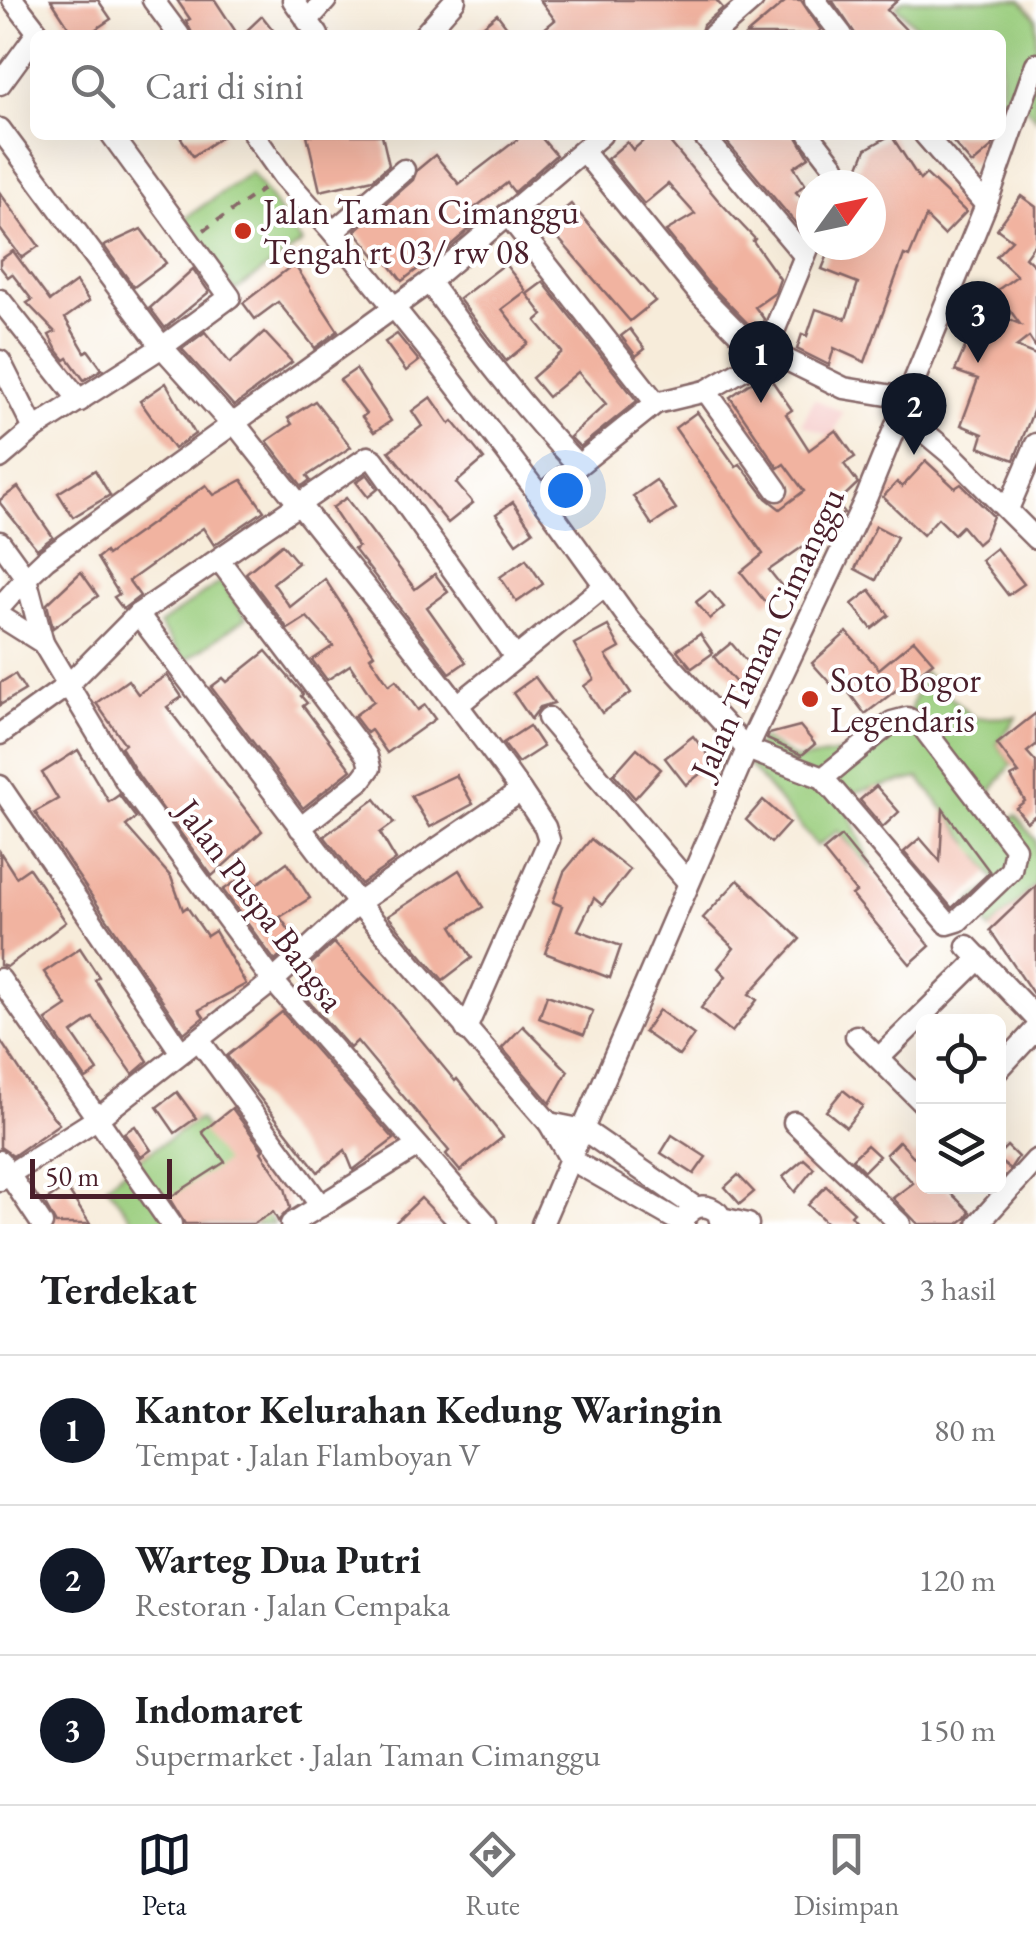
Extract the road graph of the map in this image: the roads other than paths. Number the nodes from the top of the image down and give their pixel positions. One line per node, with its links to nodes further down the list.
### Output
1 (14, 0): 9 (street)
2 (153, 0): 10 (street)
3 (293, 0): 8 (street)
4 (326, 0): 8 (street)
5 (455, 0): 11 (street)
6 (753, 0): 12 (street)
7 (814, 0): 13 (street)
8 (313, 28)
9 (34, 30)
10 (175, 30)
11 (428, 30)
12 (723, 30)
13 (838, 30)
14 (30, 43): 16 (street)
15 (1036, 64): 27 (street, Jalan Taman Cimanggu)
16 (0, 84)
17 (0, 129): 35 (street)
18 (116, 140): 35 (street)
19 (258, 140): 29 (street)
20 (595, 140): 24 (street)
21 (708, 140): 30 (street)
22 (814, 140): 26 (street)
23 (929, 140): 27 (street)
24 (582, 151): 28 (street); 36 (street)
25 (404, 170): 29 (street)
26 (835, 170)
27 (986, 205): 41 (street, Jalan Taman Cimanggu)
28 (506, 214): 32 (street); 40 (street)
29 (334, 232): 34 (street)
30 (796, 235)
31 (803, 260): 36 (street)
32 (430, 282): 34 (street); 46 (street)
33 (0, 300): 39 (street)
34 (392, 307): 42 (street); 48 (street)
35 (162, 347): 39 (street); 42 (street)
36 (764, 358): 38 (street); 41 (street)
37 (0, 360): 43 (street)
38 (706, 391): 40 (street); 47 (street)
39 (80, 401): 43 (street)
40 (656, 402): 46 (street)
41 (904, 405): 50 (street); 65 (street, Jalan Taman Cimanggu)
42 (234, 422): 49 (street); 54 (street)
43 (34, 429): 45 (street)
44 (1036, 444): 50 (street)
45 (0, 458)
46 (578, 465): 48 (street)
47 (777, 490)
48 (540, 496): 55 (street)
49 (299, 506): 53 (street); 60 (street); 62 (street)
50 (1008, 510): 51 (street)
51 (1036, 539)
52 (0, 542): 54 (street)
53 (220, 560): 57 (street); 69 (street)
54 (21, 570): 56 (street); 59 (street)
55 (602, 587): 60 (street); 65 (street)
56 (0, 608)
57 (138, 614): 61 (street); 69 (street)
58 (0, 616): 59 (street, Jalan Puspa Bangsa)
59 (43, 643): 61 (street, Jalan Puspa Bangsa)
60 (515, 657): 62 (street)
61 (68, 684): 64 (street); 73 (street, Jalan Puspa Bangsa)
62 (459, 704): 68 (street)
63 (548, 718): 70 (street)
64 (0, 734)
65 (748, 749): 66 (street); 70 (street, Jalan Taman Cimanggu)
66 (824, 778): 66 (street)
67 (0, 786): 78 (street)
68 (521, 791): 71 (street); 75 (street)
69 (300, 828): 71 (street)
70 (688, 882): 85 (street, Jalan Taman Cimanggu)
71 (358, 904): 73 (street); 75 (street)
72 (0, 979): 82 (street)
73 (273, 981): 78 (street); 86 (street, Jalan Puspa Bangsa)
74 (1036, 1018): 79 (street)
75 (466, 1029): 84 (street)
76 (1036, 1029): 80 (street)
77 (856, 1036): 79 (street)
78 (190, 1046): 82 (street); 92 (street)
79 (878, 1058): 81 (street)
80 (1006, 1061)
81 (916, 1096)
82 (98, 1118): 89 (street); 97 (street)
83 (794, 1122): 102 (street)
84 (549, 1123): 85 (street); 87 (street)
85 (584, 1130): 87 (street, Jalan Taman Cimanggu); 93 (street)
86 (416, 1147): 92 (street); 99 (street, Jalan Puspa Bangsa)
87 (570, 1159): 93 (street); 100 (street, Jalan Taman Cimanggu)
88 (1036, 1160): 90 (street)
89 (3, 1171): 96 (street)
90 (1006, 1182)
91 (998, 1194): 95 (street)
92 (321, 1206): 98 (street)
93 (688, 1218): 94 (street)
94 (721, 1221): 101 (street)
95 (983, 1222)
96 (42, 1224)
97 (171, 1224)
98 (291, 1224)
99 (488, 1224)
100 (542, 1224)
101 (748, 1224)
102 (900, 1224)

